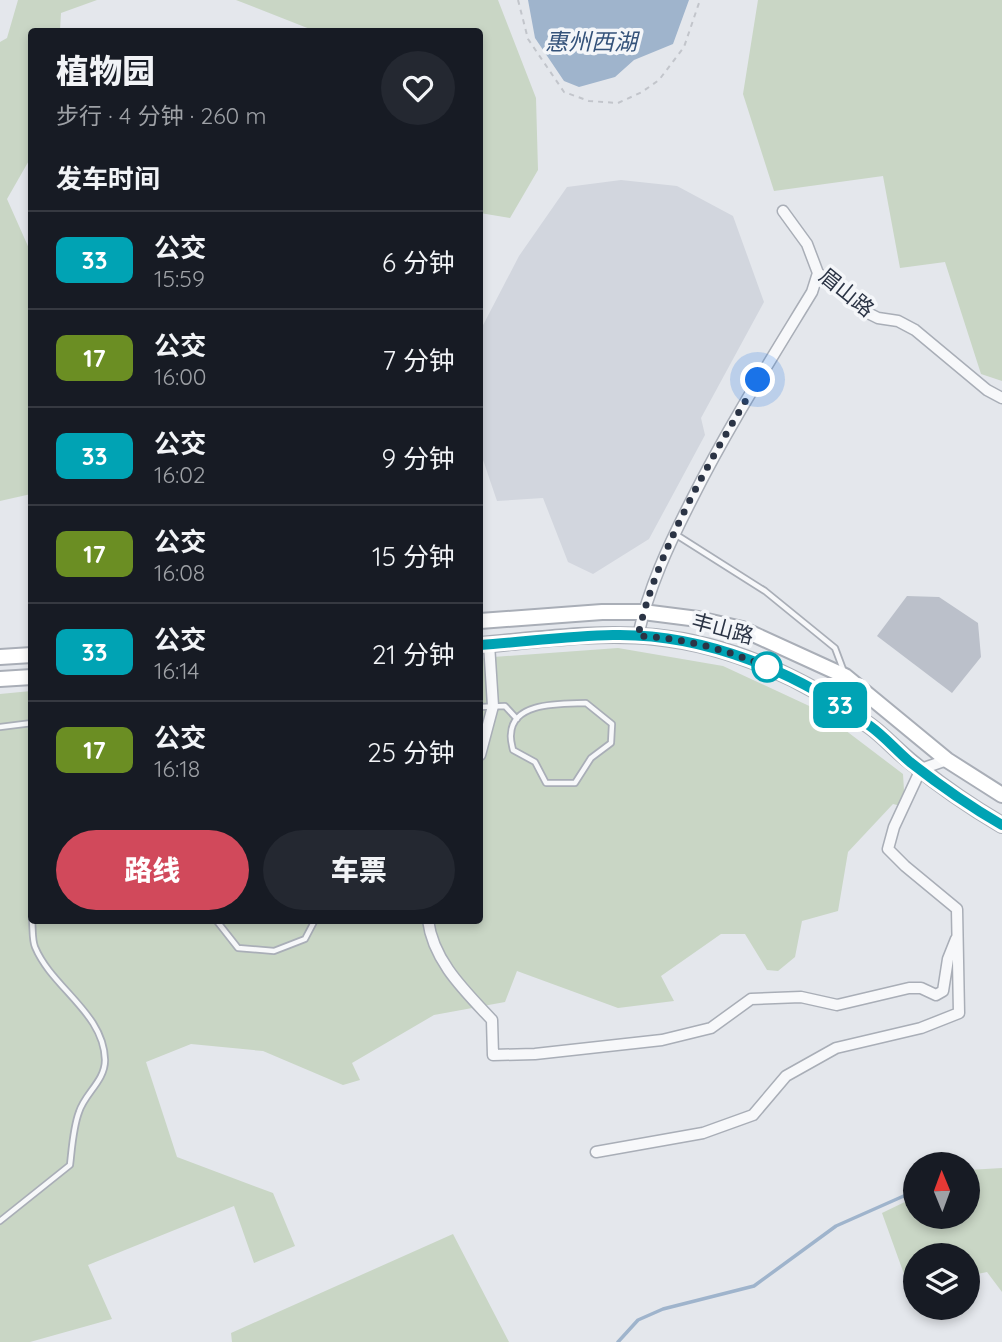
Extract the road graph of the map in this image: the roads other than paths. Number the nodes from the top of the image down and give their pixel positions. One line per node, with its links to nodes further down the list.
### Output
1 (783, 211): 2 (street, 眉山路)
2 (818, 273): 3 (street, 眉山路); 4 (street)
3 (1002, 398)
4 (674, 534): 5 (street); 11 (lane)
5 (643, 612): 6 (main road, 丰山路); 7 (street); 11 (main road, 丰山路)
6 (483, 621)
7 (638, 636): 8 (main road, 丰山路); 21 (main road, 丰山路)
8 (484, 644): 14 (street)
9 (28, 655): 10 (main road)
10 (0, 657)
11 (845, 676): 20 (main road, 丰山路)
12 (28, 677): 13 (main road)
13 (0, 679)
14 (493, 706): 15 (lane); 16 (lane); 19 (street)
15 (483, 707)
16 (517, 719): 16 (lane)
17 (28, 724): 18 (lane)
18 (0, 727)
19 (483, 744)
20 (947, 760): 21 (street); 22 (main road, 丰山路)
21 (921, 769): 23 (main road, 丰山路); 28 (street)
22 (1002, 795)
23 (1002, 825)
24 (32, 924): 30 (lane)
25 (219, 924): 26 (lane)
26 (313, 924)
27 (428, 924): 28 (street)
28 (958, 933): 29 (street)
29 (596, 1152)
30 (0, 1221)

